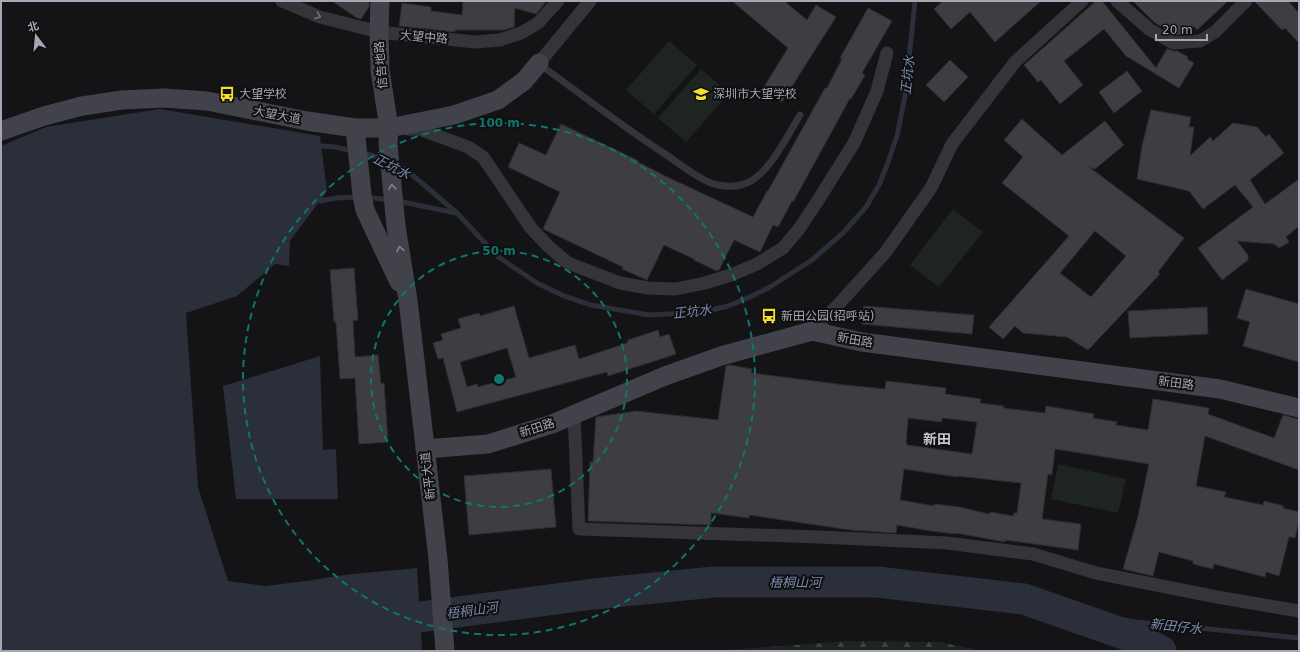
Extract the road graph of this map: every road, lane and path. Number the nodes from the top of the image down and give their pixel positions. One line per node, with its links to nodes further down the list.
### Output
1 (282, 1): 8 (street, 大望中路, one-way to 8)
2 (380, 1): 8 (street, 信告地路)
3 (558, 1): 8 (street, 大望中路)
4 (590, 1): 10 (street)
5 (1082, 1): 16 (street)
6 (1117, 1): 7 (street)
7 (1246, 1)
8 (379, 32): 14 (street, 信告地路)
9 (888, 53): 14 (street)
10 (539, 63): 11 (lane); 14 (street, 大望大道)
11 (800, 115)
12 (1, 131): 13 (street, 大望大道)
13 (356, 136): 14 (street, 大望大道); 15 (street, 新平大道)
14 (388, 136): 15 (street, 新平大道, one-way to 14)
15 (408, 300): 19 (street, 新平大道)
16 (812, 331): 17 (street, 新田路); 18 (street, 新田路)
17 (1299, 408)
18 (574, 414): 19 (street, 新田路); 20 (street)
19 (425, 449): 21 (street, 新平大道)
20 (1299, 611)
21 (445, 651)

